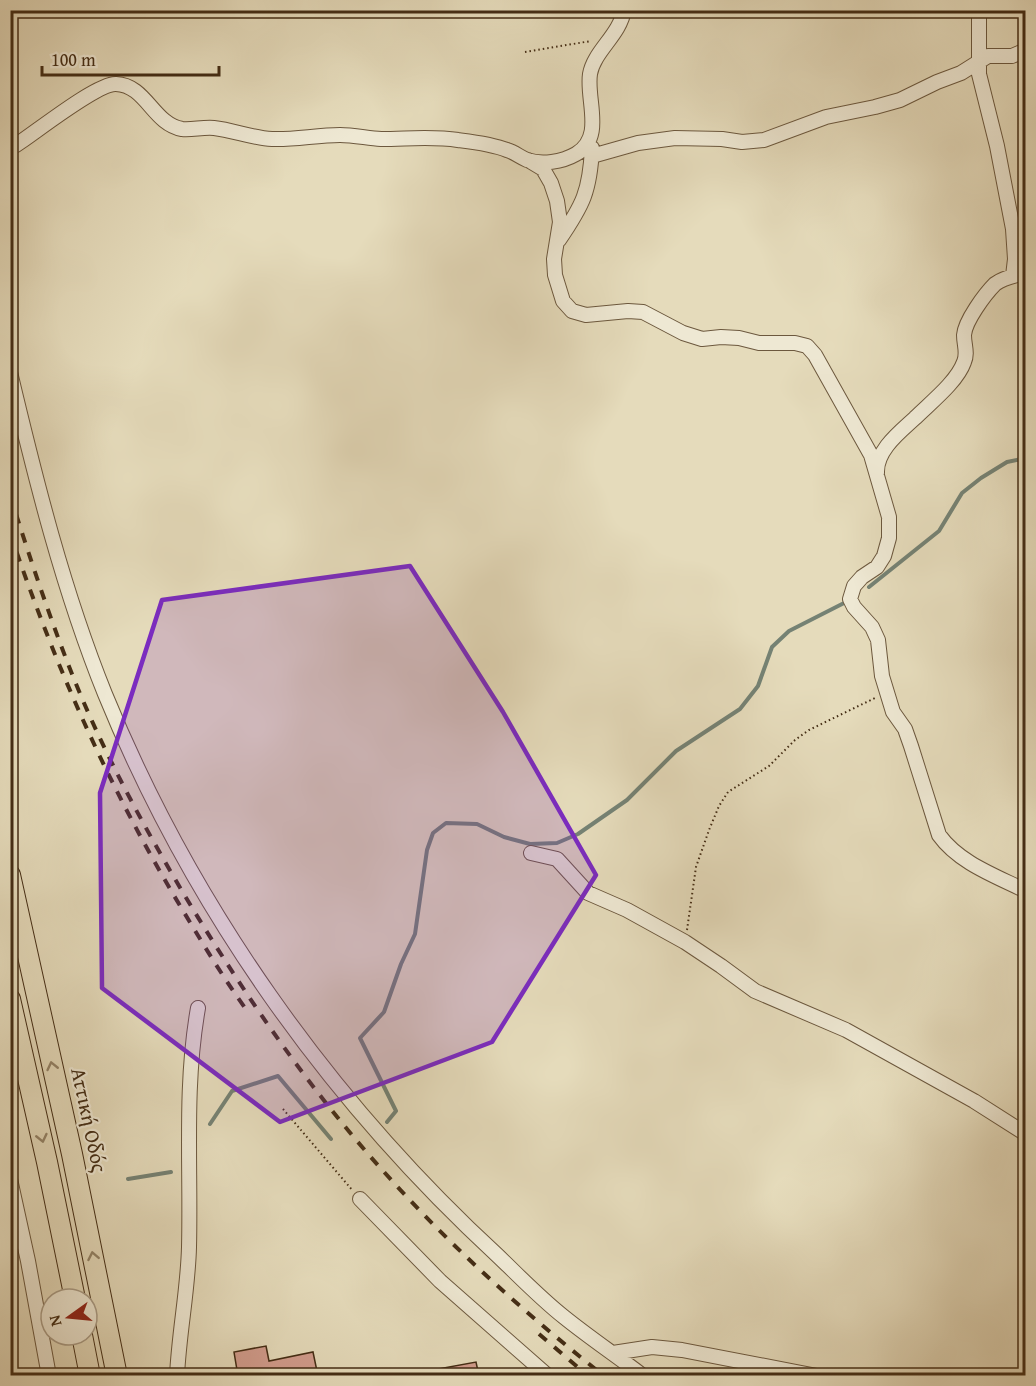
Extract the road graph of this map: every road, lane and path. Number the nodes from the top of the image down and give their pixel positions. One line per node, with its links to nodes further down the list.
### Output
1 (624, 10): 3 (street)
2 (979, 10): 6 (street)
3 (609, 42): 5 (path); 7 (street)
4 (1026, 50): 6 (street)
5 (525, 52)
6 (979, 61): 9 (street); 12 (street)
7 (593, 126): 9 (street); 10 (street)
8 (10, 147): 10 (street)
9 (592, 156): 11 (street)
10 (528, 160): 11 (street)
11 (558, 242): 14 (street)
12 (1019, 274): 15 (street)
13 (10, 372): 31 (street)
14 (859, 434): 15 (street); 16 (street)
15 (891, 442): 16 (street)
16 (878, 478): 17 (street)
17 (885, 684): 20 (street); 21 (path)
18 (531, 853): 21 (street)
19 (10, 875): 34 (highway, Αττική Οδός, one-way to 19)
20 (1026, 891)
21 (685, 942): 25 (street)
22 (10, 999): 29 (highway, one-way to 29)
23 (198, 1008): 35 (street)
24 (283, 1109): 27 (path)
25 (1026, 1134)
26 (10, 1179): 28 (street)
27 (360, 1199): 36 (street)
28 (17, 1235): 32 (street)
29 (73, 1287)
30 (84, 1347): 33 (highway)
31 (613, 1353): 37 (street); 38 (street)
32 (49, 1376)
33 (90, 1376)
34 (117, 1376)
35 (177, 1376)
36 (548, 1376)
37 (643, 1376)
38 (816, 1376)

